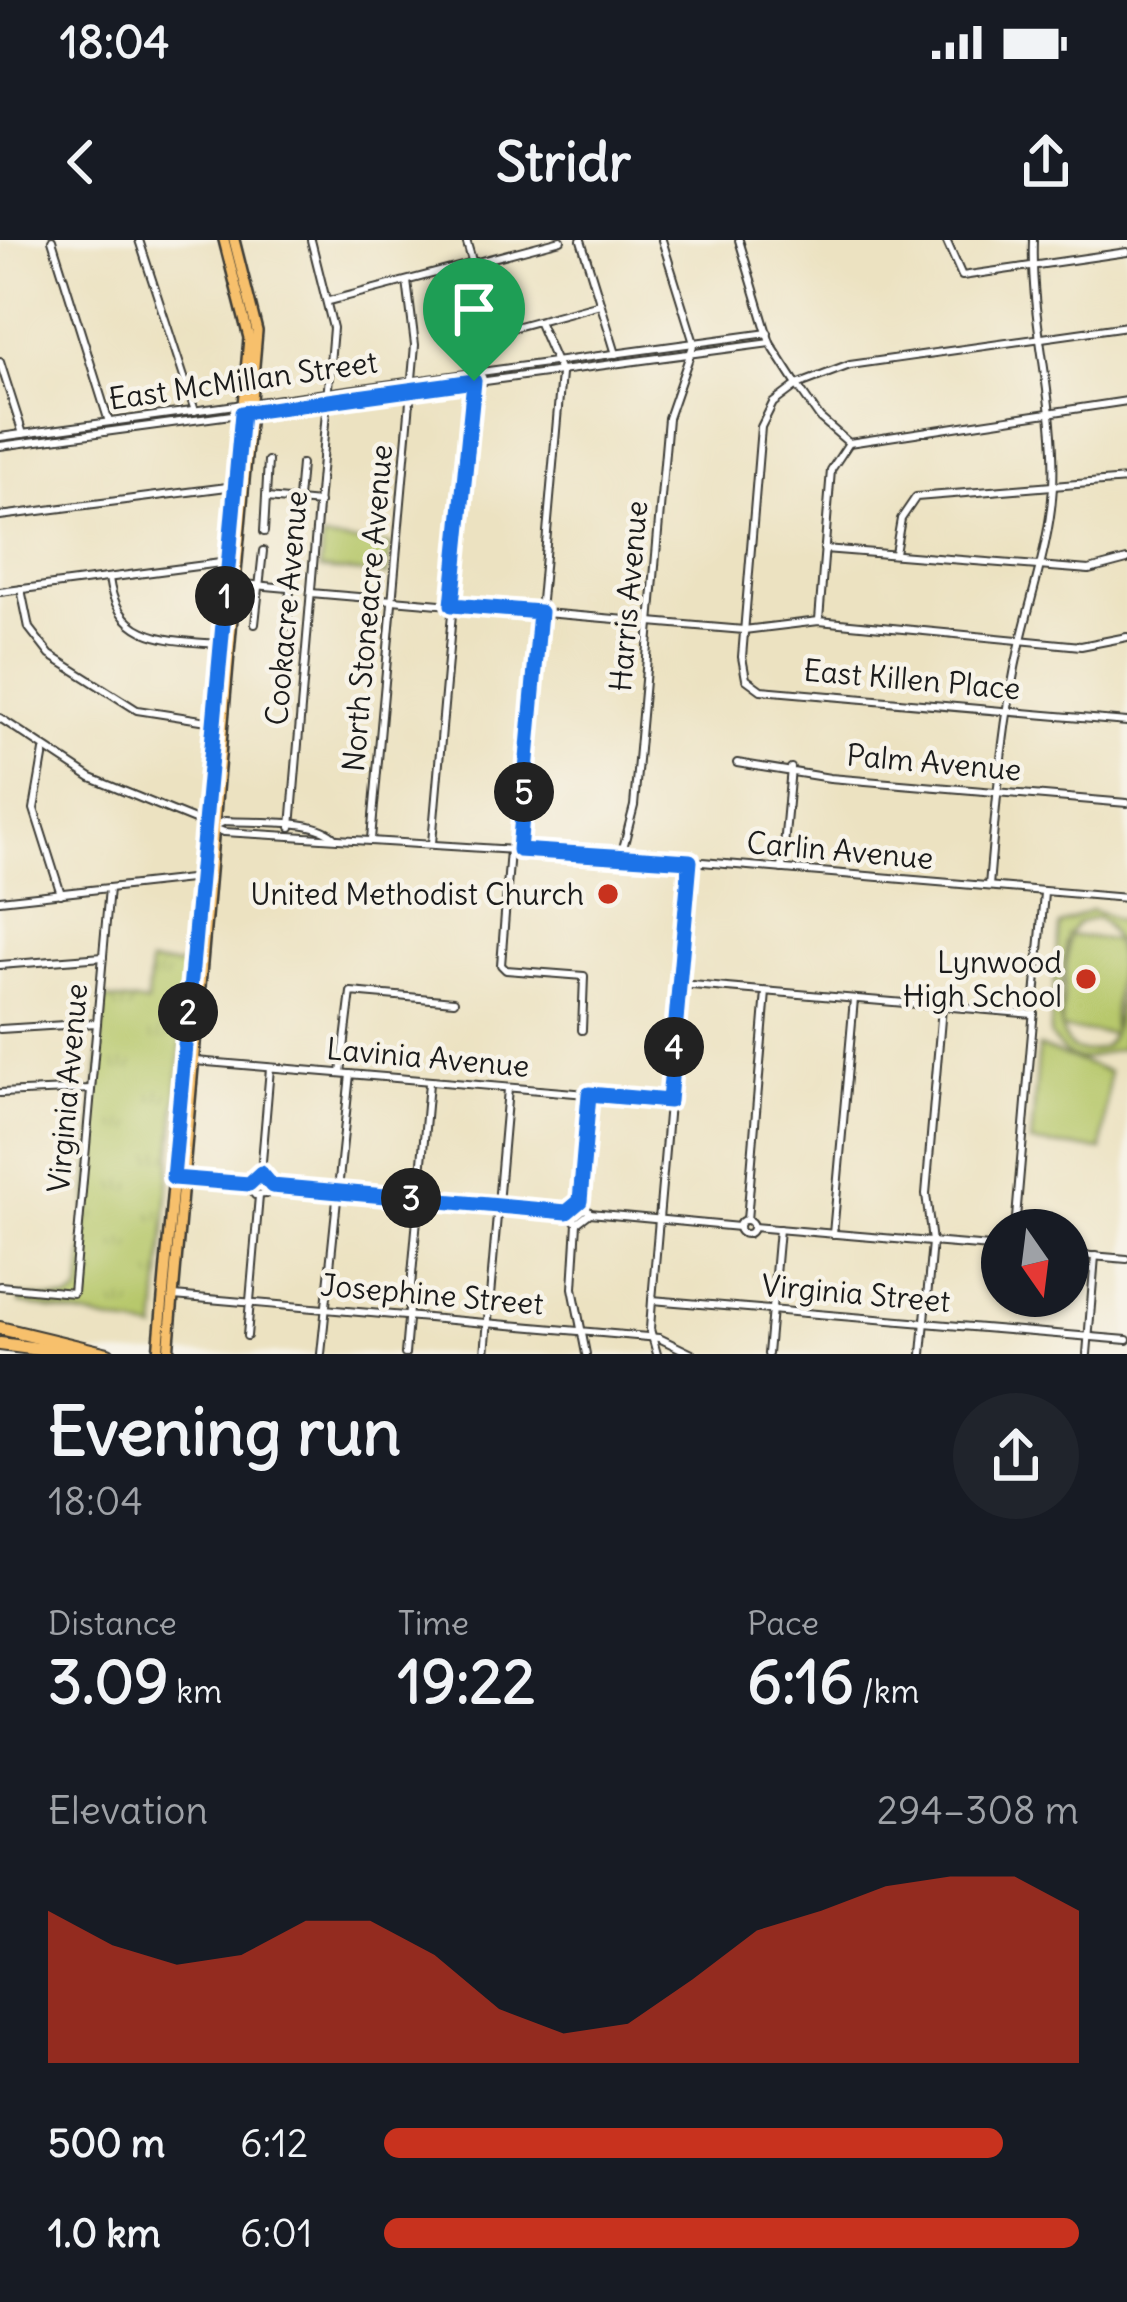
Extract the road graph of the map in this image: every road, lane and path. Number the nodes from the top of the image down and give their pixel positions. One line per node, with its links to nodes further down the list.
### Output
1 (52, 240): 40 (street)
2 (139, 240): 39 (street)
3 (224, 240): 37 (main road)
4 (234, 240): 37 (main road)
5 (310, 240): 17 (street, Cookacre Avenue)
6 (466, 240): 14 (street)
7 (561, 240): 14 (street)
8 (581, 240): 18 (street)
9 (662, 240): 26 (street)
10 (740, 240): 19 (street)
11 (946, 240): 15 (street)
12 (1034, 240): 15 (street)
13 (1127, 252): 15 (street)
14 (473, 263): 16 (street); 23 (street)
15 (1033, 264): 25 (street)
16 (407, 280): 17 (street); 34 (street, North Stoneacre Avenue)
17 (329, 301): 35 (street, Cookacre Avenue)
18 (600, 304): 20 (street); 27 (street)
19 (761, 310): 22 (street); 24 (street)
20 (538, 321): 23 (street); 29 (street)
21 (1127, 326): 25 (street)
22 (754, 335): 24 (street, East McMillan Street); 26 (street, East McMillan Street)
23 (482, 336): 31 (street)
24 (769, 338): 26 (street, East McMillan Street); 33 (street)
25 (1041, 339): 33 (street); 38 (street)
26 (693, 348): 27 (street, East McMillan Street); 30 (street, East McMillan Street); 71 (street, Harris Avenue)
27 (616, 354): 29 (street, East McMillan Street)
28 (0, 362): 41 (street)
29 (553, 362): 30 (street); 31 (street, East McMillan Street)
30 (559, 371): 32 (street, East McMillan Street); 69 (street)
31 (478, 373): 32 (street); 34 (street, East McMillan Street)
32 (474, 381): 34 (street, East McMillan Street); 68 (street)
33 (797, 385): 43 (street); 74 (street, East Killen Place)
34 (411, 386): 35 (street, East McMillan Street); 67 (street, North Stoneacre Avenue)
35 (329, 397): 37 (street, East McMillan Street); 51 (street, Cookacre Avenue)
36 (1127, 401): 38 (street)
37 (247, 408): 39 (street, East McMillan Street); 42 (street, East McMillan Street); 47 (main road)
38 (1053, 410): 43 (street); 48 (street)
39 (195, 411): 40 (street, East McMillan Street)
40 (109, 422): 41 (street, East McMillan Street)
41 (23, 434): 42 (street, East McMillan Street)
42 (0, 441)
43 (849, 443): 54 (street)
44 (268, 461): 49 (street)
45 (301, 464): 50 (street)
46 (1127, 480): 48 (street)
47 (240, 486): 52 (street); 58 (main road)
48 (1053, 489): 56 (street); 59 (street)
49 (267, 498): 50 (street); 53 (street)
50 (296, 500): 51 (street); 63 (street)
51 (319, 502): 66 (street, Cookacre Avenue)
52 (0, 516)
53 (264, 532)
54 (824, 549): 56 (street); 70 (street)
55 (262, 551): 62 (street)
56 (896, 553): 59 (street)
57 (1127, 560): 59 (street)
58 (233, 563): 60 (street); 61 (main road)
59 (1042, 567): 76 (street)
60 (109, 577): 64 (street); 77 (street)
61 (231, 583): 62 (street); 77 (main road)
62 (260, 586): 63 (street); 72 (street)
63 (288, 588): 73 (street)
64 (21, 589): 65 (street); 80 (street)
65 (0, 592)
66 (311, 593): 67 (street); 88 (street, Cookacre Avenue)
67 (392, 600): 68 (street); 90 (street, North Stoneacre Avenue)
68 (452, 605): 69 (street); 91 (street)
69 (540, 612): 71 (street); 92 (street)
70 (819, 621): 74 (street); 76 (street)
71 (650, 622): 74 (street); 93 (street, Harris Avenue)
72 (255, 624)
73 (287, 626)
74 (744, 630): 78 (street, East Killen Place)
75 (1127, 637): 76 (street)
76 (1021, 640): 78 (street)
77 (225, 645): 80 (main road)
78 (1007, 712): 81 (street, East Killen Place); 85 (street)
79 (0, 718): 82 (street, Carlin Avenue)
80 (218, 722): 87 (main road)
81 (1127, 722)
82 (44, 751): 87 (street, Carlin Avenue); 100 (street)
83 (737, 763): 84 (street, Palm Avenue)
84 (791, 768): 85 (street, Palm Avenue); 95 (street)
85 (998, 792): 86 (street, Palm Avenue); 97 (street)
86 (1127, 803)
87 (209, 824): 88 (street, Carlin Avenue); 89 (street, Carlin Avenue); 96 (main road); 114 (main road)
88 (291, 826): 89 (street, Carlin Avenue)
89 (333, 836): 90 (street, Carlin Avenue)
90 (371, 839): 91 (street, Carlin Avenue)
91 (432, 844): 92 (street, Carlin Avenue)
92 (514, 850): 93 (street, Carlin Avenue); 113 (street)
93 (621, 856): 94 (street, Carlin Avenue)
94 (690, 861): 95 (street, Carlin Avenue); 105 (street)
95 (782, 869): 97 (street, Carlin Avenue)
96 (199, 878): 98 (street); 114 (main road)
97 (989, 886): 99 (street, Carlin Avenue)
98 (110, 888): 100 (street); 103 (street, Virginia Avenue)
99 (1044, 891): 101 (street, Carlin Avenue); 110 (street)
100 (61, 894): 102 (street)
101 (1127, 898)
102 (0, 900)
103 (103, 956): 104 (street); 111 (street, Virginia Avenue)
104 (0, 965)
105 (680, 984): 106 (street); 122 (street)
106 (766, 992): 107 (street); 137 (street)
107 (854, 999): 109 (street); 139 (street)
108 (454, 1001): 116 (street)
109 (942, 1006): 110 (street); 140 (street)
110 (1034, 1014): 132 (street)
111 (97, 1023): 112 (street); 119 (street, Virginia Avenue)
112 (0, 1029)
113 (582, 1030)
114 (189, 1061): 115 (street, Lavinia Avenue); 124 (main road)
115 (270, 1067): 116 (street, Lavinia Avenue); 123 (street)
116 (345, 1074): 117 (street, Lavinia Avenue); 127 (street)
117 (429, 1081): 118 (street, Lavinia Avenue); 129 (street)
118 (508, 1088): 121 (street, Lavinia Avenue); 131 (street)
119 (91, 1089): 120 (street); 145 (street, Virginia Avenue)
120 (0, 1093)
121 (589, 1094): 122 (street, Lavinia Avenue); 130 (street)
122 (669, 1101): 135 (street)
123 (261, 1173): 125 (street); 126 (street)
124 (178, 1178): 125 (street); 146 (main road)
125 (249, 1184): 128 (street)
126 (272, 1186): 127 (street); 128 (street)
127 (339, 1192): 129 (street); 149 (street)
128 (259, 1196): 148 (street)
129 (419, 1198): 131 (street); 151 (street)
130 (580, 1201): 133 (street); 134 (street)
131 (498, 1206): 133 (street); 152 (street)
132 (1017, 1209)
133 (567, 1212): 136 (street)
134 (590, 1214): 135 (street); 136 (street)
135 (659, 1220): 137 (street); 147 (street)
136 (577, 1223): 155 (street)
137 (750, 1224): 138 (street)
138 (779, 1229): 139 (street); 150 (street)
139 (833, 1234): 140 (street)
140 (932, 1242): 141 (street); 153 (street)
141 (981, 1246)
142 (1089, 1256): 143 (street)
143 (1096, 1256): 144 (street); 158 (street)
144 (1127, 1258)
145 (0, 1286)
146 (168, 1296): 148 (street, Josephine Street); 163 (main road); 164 (main road)
147 (652, 1300): 150 (street, Virginia Street); 157 (street)
148 (250, 1303): 149 (street, Josephine Street); 156 (street)
149 (329, 1310): 151 (street, Josephine Street); 165 (street)
150 (772, 1310): 153 (street, Virginia Street); 171 (street)
151 (408, 1316): 152 (street, Josephine Street); 166 (street)
152 (488, 1323): 155 (street, Josephine Street); 167 (street)
153 (925, 1323): 158 (street, Virginia Street); 172 (street)
154 (0, 1328): 162 (highway)
155 (583, 1332): 157 (street, Josephine Street); 168 (street)
156 (247, 1336)
157 (651, 1337): 169 (street); 170 (street, Josephine Street)
158 (1089, 1337): 159 (street, Virginia Street); 173 (street)
159 (1127, 1340)
160 (0, 1344): 161 (highway)
161 (79, 1354)
162 (108, 1354)
163 (158, 1354)
164 (168, 1354)
165 (321, 1354)
166 (405, 1354)
167 (485, 1354)
168 (586, 1354)
169 (657, 1354)
170 (692, 1354)
171 (768, 1354)
172 (922, 1354)
173 (1087, 1354)

